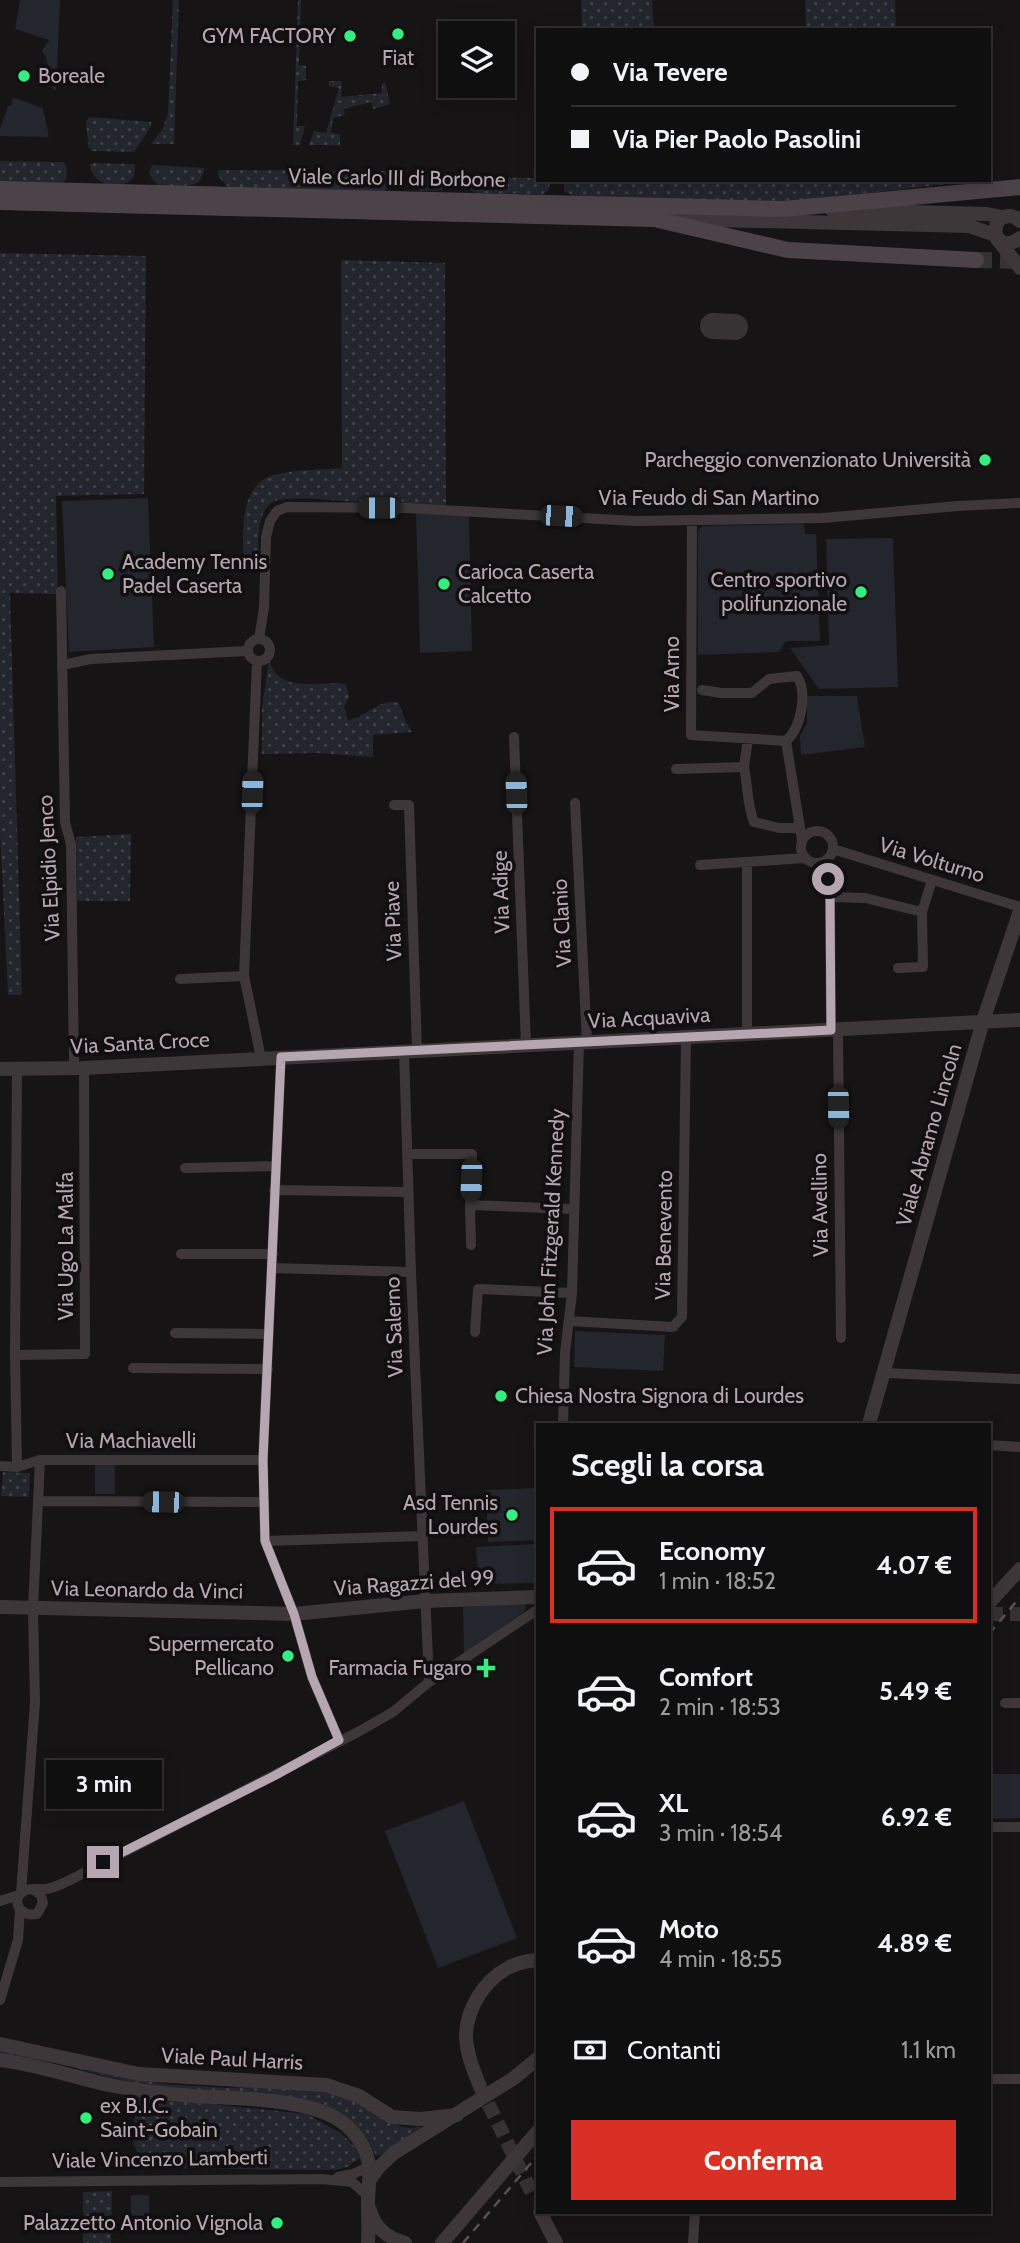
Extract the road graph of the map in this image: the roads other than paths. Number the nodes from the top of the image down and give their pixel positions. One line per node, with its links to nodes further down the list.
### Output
1 (1020, 187): 4 (main road)
2 (0, 189): 4 (main road, Viale Carlo III di Borbone)
3 (0, 202): 6 (main road, Viale Carlo III di Borbone)
4 (784, 209): 5 (street, Viale Carlo III di Borbone)
5 (1013, 218): 7 (street, Viale Carlo III di Borbone)
6 (653, 219): 7 (street, Viale Carlo III di Borbone); 9 (main road)
7 (996, 236): 8 (street, Viale Carlo III di Borbone); 10 (street)
8 (1020, 238)
9 (976, 260)
10 (1020, 268)
11 (1020, 503): 12 (street, Via Feudo di San Martino)
12 (692, 520): 14 (street, Via Feudo di San Martino); 20 (street, Via Arno)
13 (61, 591): 17 (street, Via Elpidio Jenco)
14 (260, 639): 15 (street); 16 (street)
15 (247, 651): 16 (street); 17 (street)
16 (257, 661): 38 (street)
17 (62, 665): 51 (street, Via Elpidio Jenco)
18 (702, 690): 21 (street, Via Arno)
19 (514, 737): 46 (street, Via Adige)
20 (748, 739): 21 (street, Via Arno); 22 (street)
21 (786, 741): 26 (street)
22 (744, 767): 23 (street); 26 (street)
23 (676, 769)
24 (575, 803): 45 (street, Via Clanio)
25 (394, 806): 47 (street, Via Piave)
26 (800, 828): 27 (street)
27 (802, 840): 28 (street); 29 (street)
28 (833, 849): 30 (street); 33 (street, Via Volturno)
29 (805, 858): 30 (street); 31 (street)
30 (826, 860): 34 (street, Via Avellino)
31 (747, 862): 32 (street); 43 (street)
32 (700, 865)
33 (932, 880): 35 (street, Via Volturno); 36 (street)
34 (830, 897): 36 (street); 42 (street, Via Avellino)
35 (1020, 909): 41 (street, Viale Abramo Lincoln)
36 (922, 912): 37 (street)
37 (898, 968)
38 (244, 976): 39 (street); 49 (street)
39 (180, 979)
40 (1020, 1020): 41 (street, Via Acquaviva)
41 (983, 1021): 42 (street, Via Acquaviva); 74 (street, Viale Abramo Lincoln)
42 (834, 1029): 43 (street, Via Acquaviva); 70 (street, Via Avellino)
43 (747, 1034): 44 (street, Via Acquaviva)
44 (686, 1037): 45 (street, Via Acquaviva); 66 (street, Via Benevento)
45 (583, 1042): 46 (street, Via Acquaviva); 59 (street, Via John Fitzgerald Kennedy)
46 (526, 1045): 47 (street, Via Acquaviva)
47 (410, 1051): 48 (street, Via Acquaviva); 53 (street, Via Salerno)
48 (281, 1057): 49 (street, Via Santa Croce); 54 (street)
49 (261, 1058): 51 (street, Via Santa Croce)
50 (17, 1068): 51 (street, Via Santa Croce); 52 (street, Via Santa Croce); 71 (street)
51 (79, 1068): 71 (street, Via Ugo La Malfa)
52 (0, 1069)
53 (408, 1154): 57 (street, Via Salerno); 58 (street)
54 (276, 1166): 55 (street); 56 (street)
55 (185, 1168)
56 (275, 1190): 57 (street); 62 (street)
57 (408, 1192): 64 (street, Via Salerno)
58 (470, 1205): 59 (street); 60 (street)
59 (573, 1209): 65 (street, Via John Fitzgerald Kennedy)
60 (471, 1245)
61 (181, 1254): 62 (street)
62 (273, 1254): 63 (street)
63 (273, 1268): 64 (street); 69 (street)
64 (411, 1272): 86 (street, Via Salerno)
65 (572, 1293): 66 (street, Via John Fitzgerald Kennedy); 67 (street)
66 (569, 1321): 76 (street, Via John Fitzgerald Kennedy)
67 (475, 1332)
68 (175, 1334): 69 (street)
69 (269, 1334): 73 (street)
70 (841, 1338)
71 (15, 1355): 83 (street)
72 (133, 1368): 73 (street)
73 (268, 1368): 81 (street)
74 (885, 1373): 75 (street); 77 (street, Viale Abramo Lincoln)
75 (1020, 1380)
76 (563, 1423)
77 (869, 1423)
78 (991, 1445): 79 (street)
79 (1020, 1447)
80 (40, 1460): 81 (street, Via Machiavelli); 83 (street, Via Machiavelli); 84 (street)
81 (263, 1460): 85 (street)
82 (0, 1466): 83 (street, Via Machiavelli)
83 (18, 1467)
84 (38, 1501): 85 (street); 93 (street)
85 (263, 1502): 87 (street)
86 (423, 1536): 87 (street); 90 (street, Via Salerno)
87 (265, 1541): 95 (street)
88 (1020, 1569): 91 (street)
89 (536, 1597): 90 (street, Via Ragazzi del 99)
90 (425, 1601): 95 (street, Via Ragazzi del 99); 96 (street, Via Salerno)
91 (991, 1602)
92 (0, 1607): 93 (street, Via Leonardo da Vinci)
93 (33, 1609): 95 (street, Via Leonardo da Vinci); 103 (street)
94 (536, 1611): 96 (street)
95 (294, 1614): 99 (street)
96 (429, 1682): 99 (street)
97 (1005, 1703): 98 (street)
98 (1020, 1703)
99 (339, 1740): 102 (street)
100 (991, 1826): 101 (street)
101 (1020, 1827)
102 (68, 1881): 103 (street); 106 (street)
103 (27, 1892): 104 (street); 105 (street); 106 (street)
104 (0, 1902): 105 (street)
105 (19, 1909): 106 (street); 107 (street)
106 (39, 1911): 107 (street)
107 (18, 1940): 109 (street)
108 (536, 1960): 115 (street)
109 (0, 2000)
110 (0, 2044): 116 (street, Viale Paul Harris)
111 (0, 2060): 118 (street, Viale Paul Harris)
112 (536, 2060): 116 (street, Viale Vincenzo Lamberti)
113 (991, 2079): 114 (street)
114 (1020, 2079)
115 (479, 2084)
116 (457, 2115): 118 (street, Viale Vincenzo Lamberti)
117 (536, 2133): 124 (street)
118 (371, 2172): 119 (street, Viale Vincenzo Lamberti); 121 (street)
119 (321, 2179): 120 (street, Viale Vincenzo Lamberti); 121 (street, Viale Vincenzo Lamberti)
120 (0, 2182)
121 (369, 2200): 125 (street); 126 (street)
122 (541, 2214): 127 (street)
123 (695, 2214): 128 (street)
124 (440, 2242)
125 (368, 2243)
126 (405, 2243)
127 (556, 2243)
128 (693, 2243)

